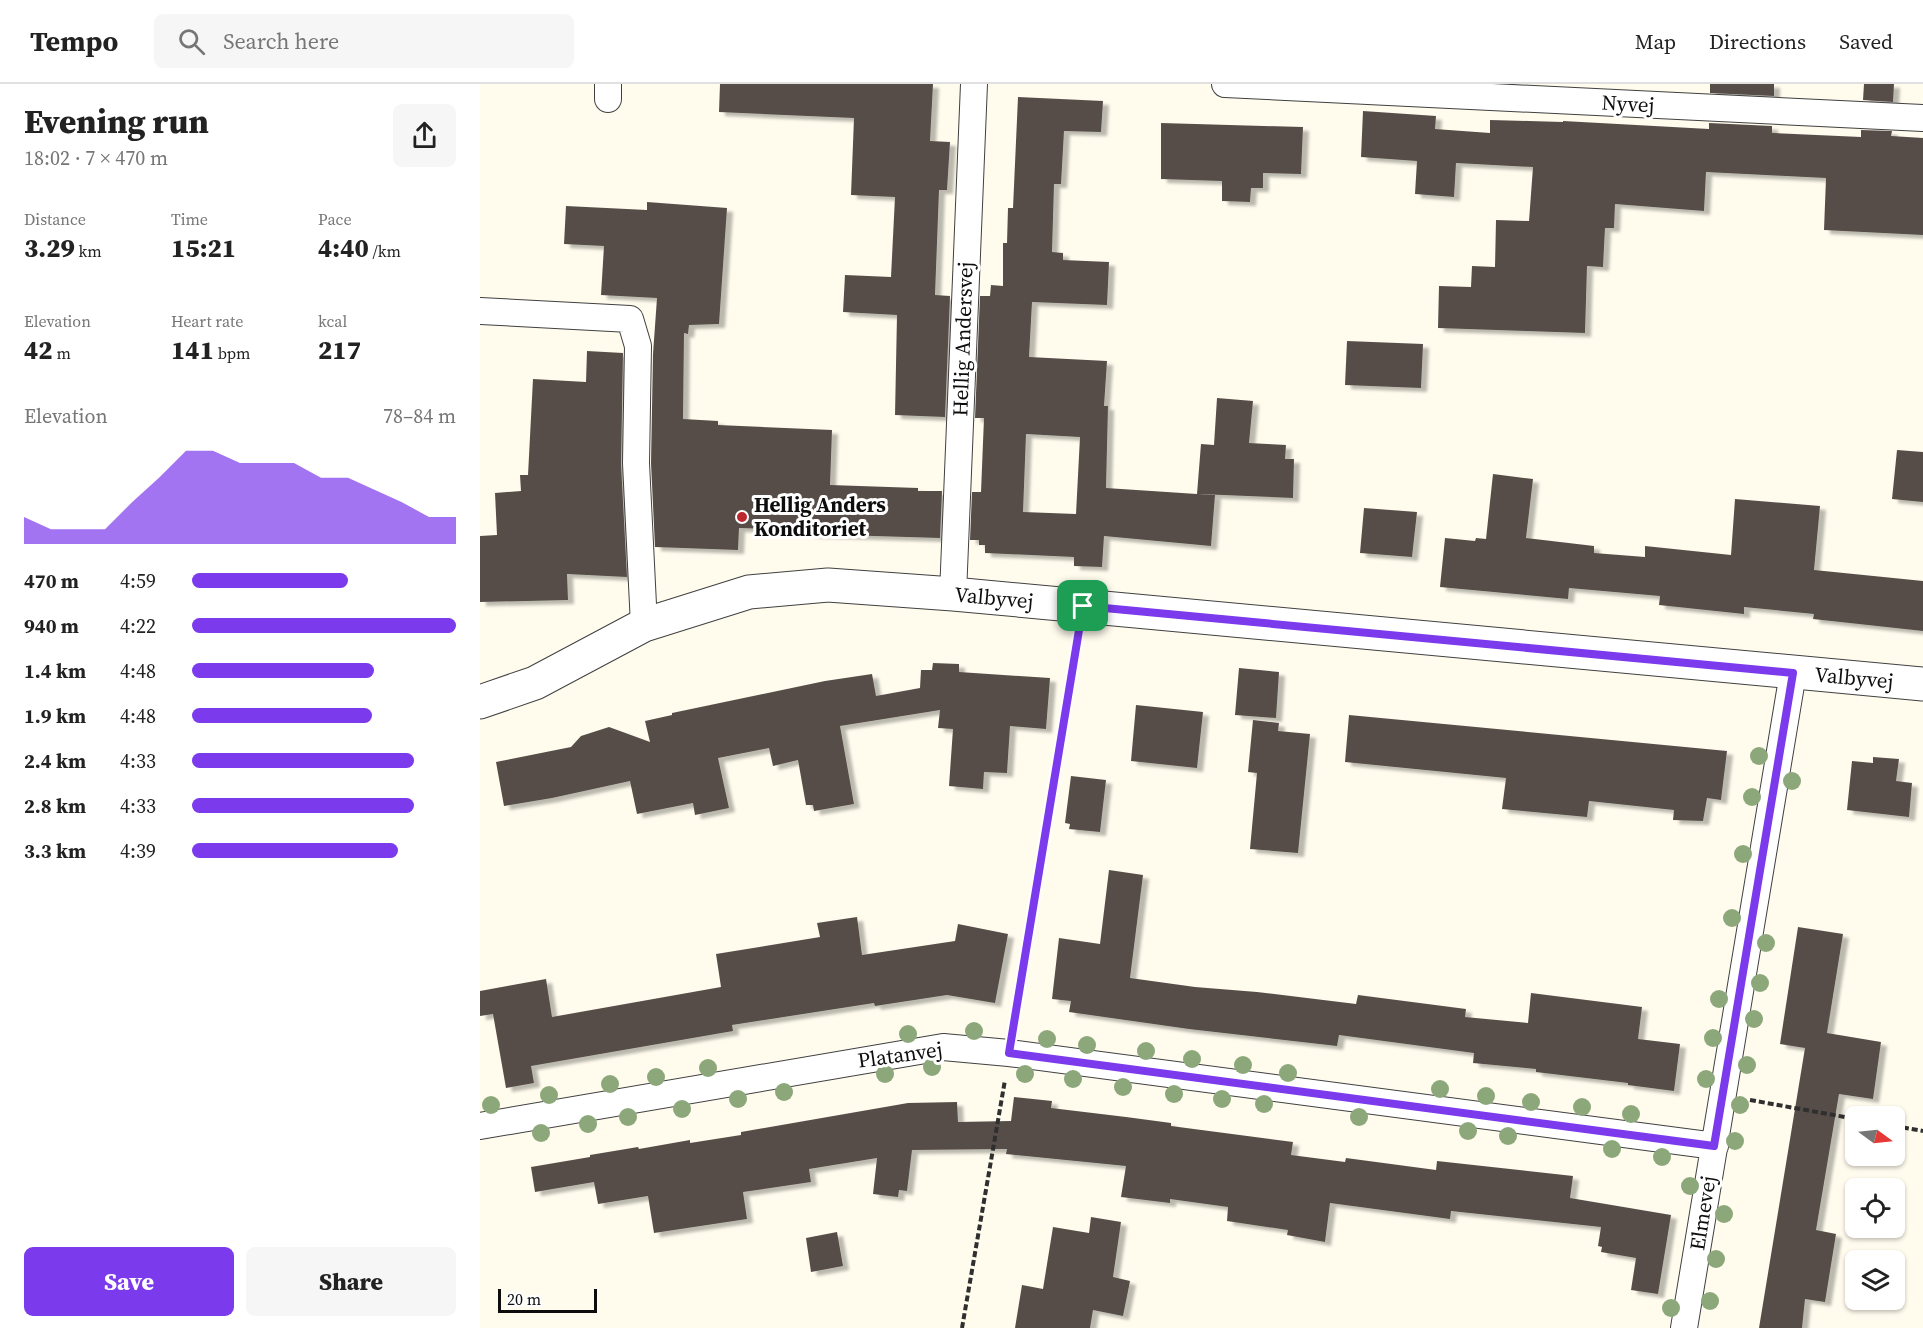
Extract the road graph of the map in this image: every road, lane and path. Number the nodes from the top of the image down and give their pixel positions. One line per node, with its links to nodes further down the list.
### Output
1 (974, 84): 5 (street, Hellig Andersvej)
2 (1225, 84): 3 (street, Nyvej)
3 (1923, 118)
4 (480, 311): 7 (street)
5 (953, 594): 6 (street, Valbyvej); 7 (street, Valbyvej)
6 (1083, 606): 8 (street, Valbyvej); 11 (path)
7 (644, 625): 10 (street, Valbyvej)
8 (1793, 673): 9 (street, Valbyvej); 12 (street, Elmevej)
9 (1923, 684)
10 (480, 702)
11 (1009, 1053): 14 (street, Platanvej); 17 (street, Platanvej); 18 (path)
12 (1723, 1095): 13 (path); 17 (street, Elmevej)
13 (1845, 1117)
14 (480, 1126)
15 (1905, 1128): 16 (path)
16 (1923, 1131)
17 (1714, 1146): 19 (street, Elmevej)
18 (962, 1328)
19 (1684, 1328)

